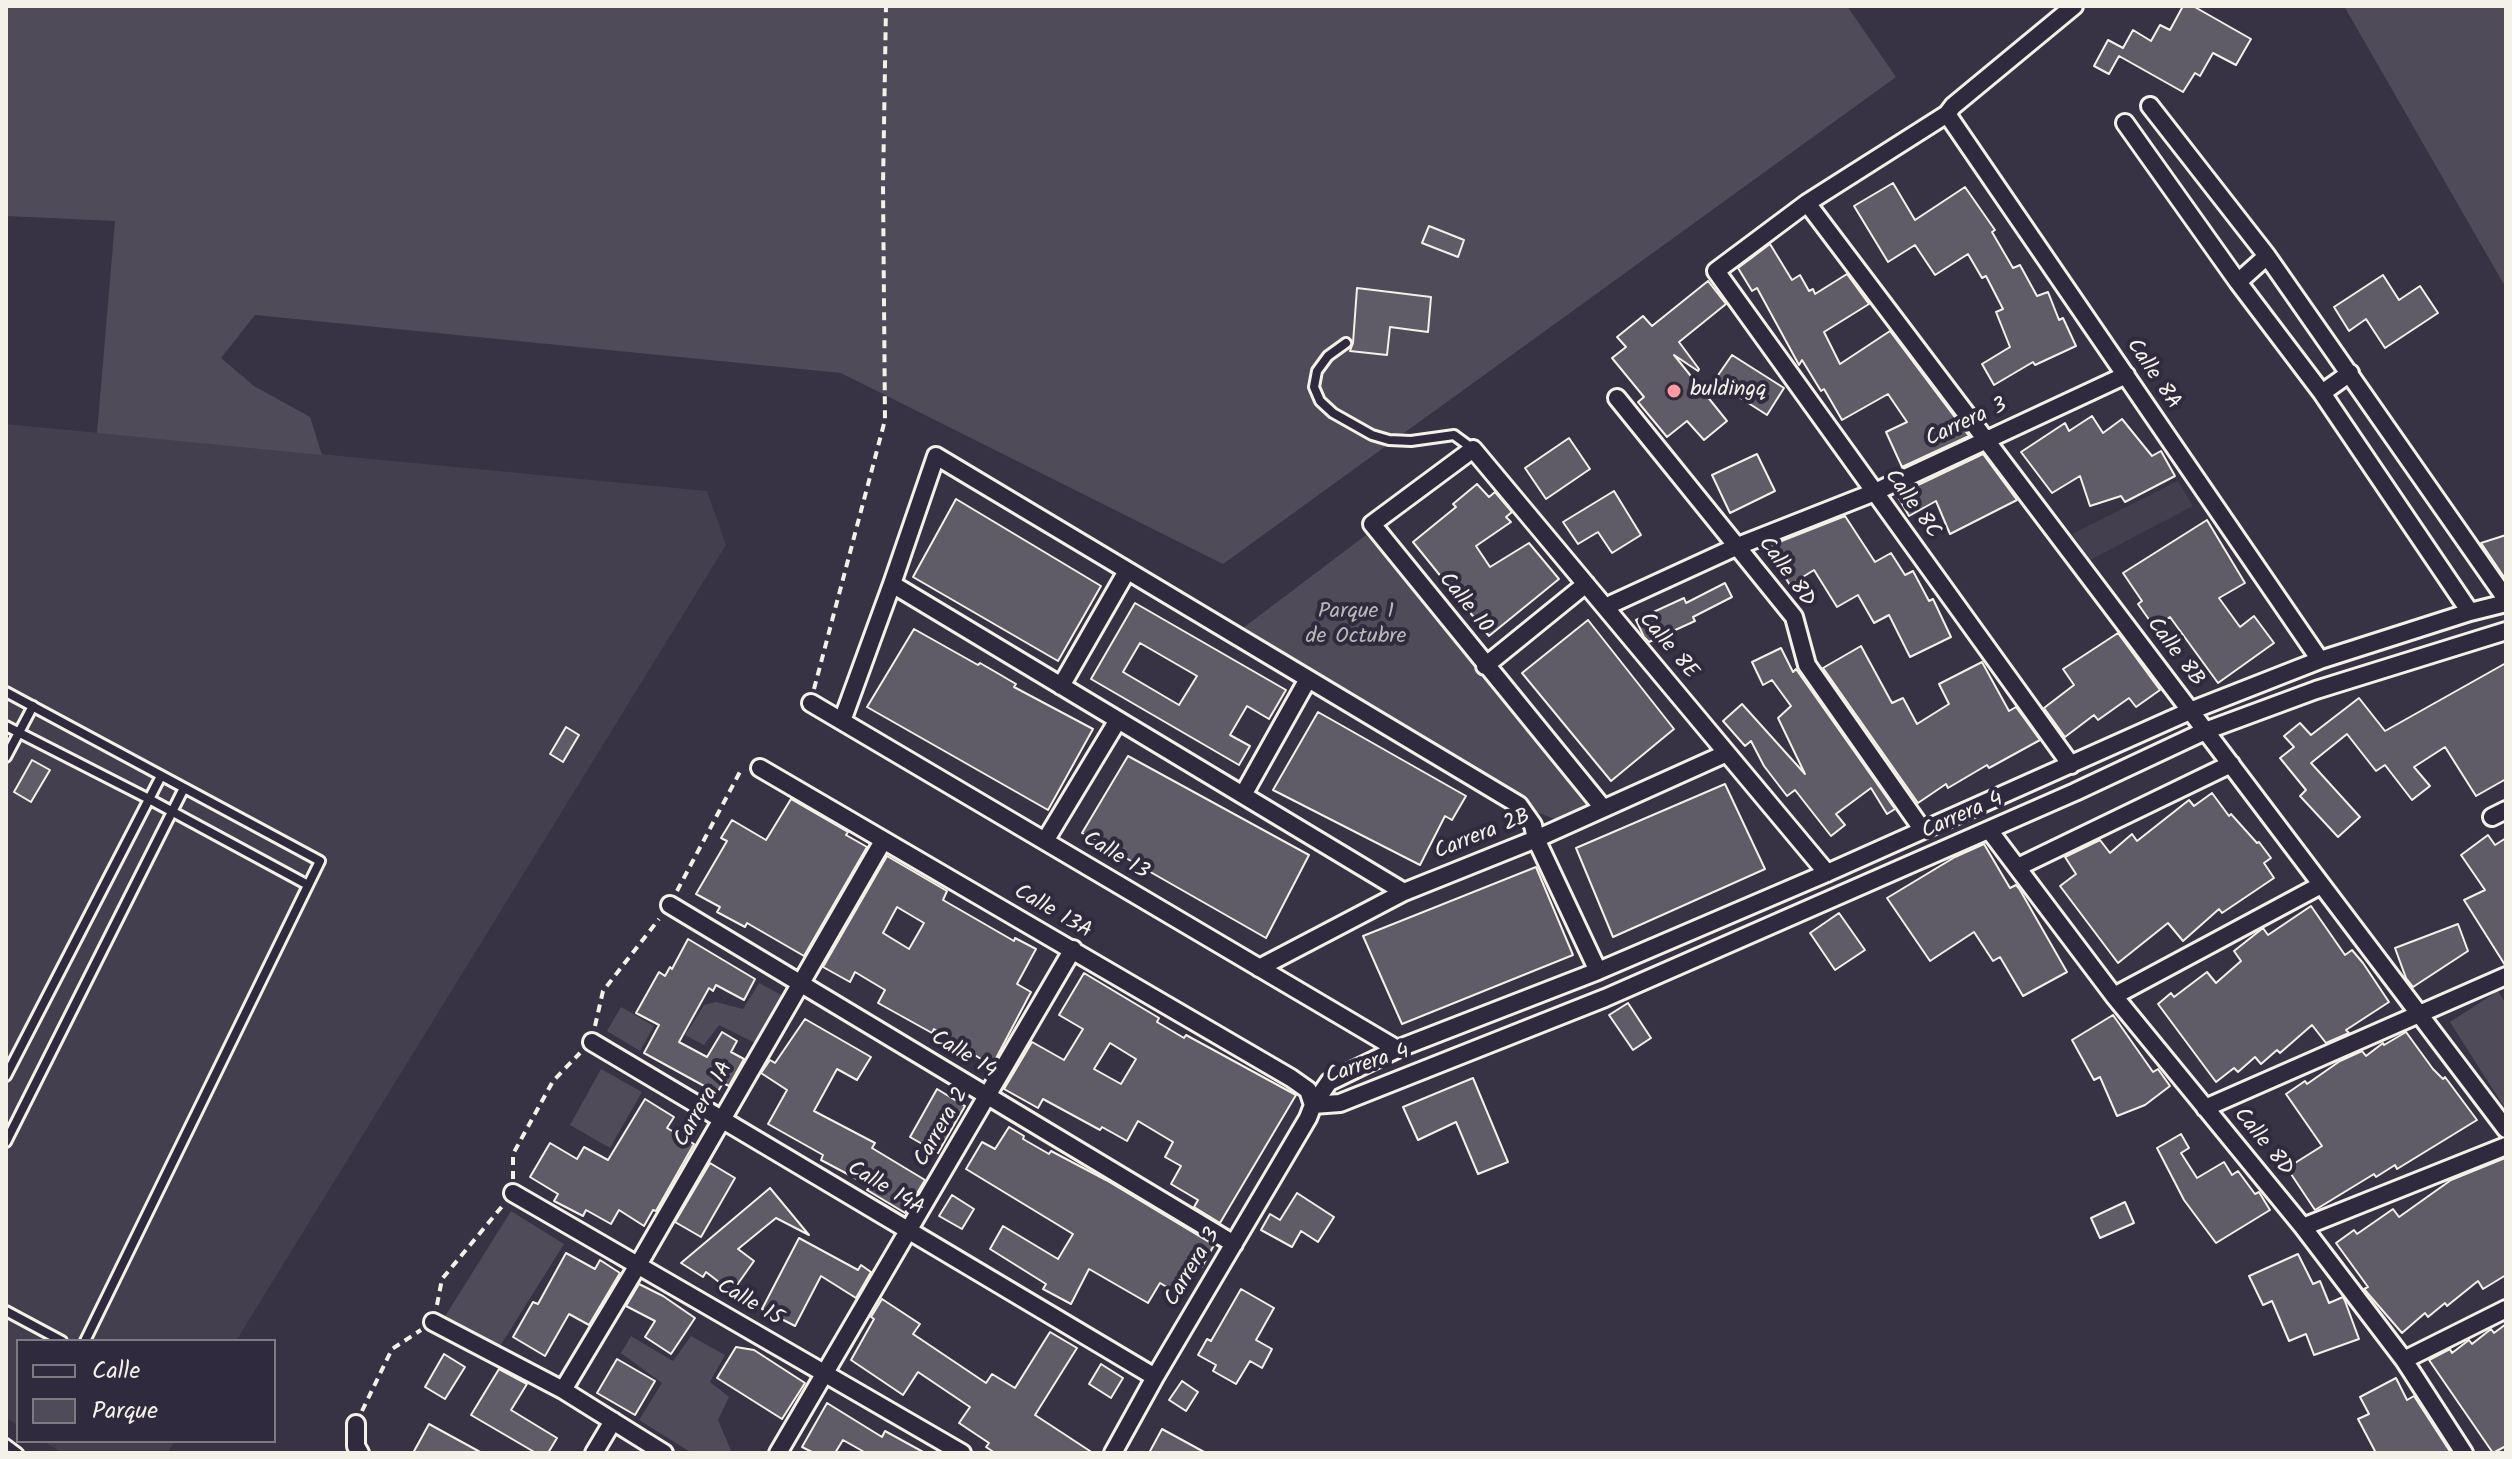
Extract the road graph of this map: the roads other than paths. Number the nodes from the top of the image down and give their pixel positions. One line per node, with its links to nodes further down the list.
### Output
1 (2074, 6): 3 (street)
2 (2150, 106): 6 (street)
3 (1947, 114): 5 (street); 10 (street, Calle 8A)
4 (2125, 123): 7 (street)
5 (1807, 203): 13 (street, Calle 8B); 15 (street, Calle 8C)
6 (2267, 256): 7 (street); 9 (street)
7 (2238, 282): 11 (street)
8 (1346, 343): 14 (lane)
9 (2350, 373): 11 (street); 20 (street)
10 (2126, 375): 13 (street, Carrera 3); 24 (street, Calle 8A)
11 (2322, 393): 22 (street)
12 (1617, 398): 16 (street, Calle 8D)
13 (1986, 439): 15 (street, Carrera 3); 31 (street, Calle 8B)
14 (1473, 449): 19 (street, Calle 8E); 25 (street, Calle 10)
15 (1875, 492): 16 (street, Carrera 3); 40 (street, Calle 8C)
16 (1738, 546): 21 (street, Carrera 3); 48 (street, Calle 8D)
17 (1127, 571): 18 (street); 26 (street); 27 (street)
18 (892, 584): 27 (street); 33 (street)
19 (1586, 584): 21 (street, Calle 8E); 25 (street)
20 (2506, 601): 22 (street, Carrera 4)
21 (1605, 607): 37 (street, Calle 8E)
22 (2470, 612): 24 (street, Carrera 4)
23 (2506, 631): 35 (street, Carrera 4)
24 (2320, 660): 31 (street, Carrera 4)
25 (1485, 666): 46 (street, Calle 10)
26 (1308, 679): 44 (street); 50 (street)
27 (1061, 686): 32 (street)
28 (6, 692): 30 (lane)
29 (811, 703): 33 (street, Calle 13)
30 (33, 706): 36 (lane); 42 (lane)
31 (2190, 711): 35 (street, Calle 8B); 40 (street, Carrera 4)
32 (1118, 720): 44 (street); 52 (street)
33 (842, 721): 52 (street, Calle 13)
34 (6, 726): 36 (lane)
35 (2205, 731): 39 (street, Calle 8B); 49 (street, Carrera 4)
36 (20, 733): 38 (lane); 45 (lane)
37 (1727, 753): 46 (street, Carrera 2B); 54 (street, Calle 8E)
38 (6, 757)
39 (2231, 764): 53 (street); 56 (street, Calle 8B)
40 (2071, 765): 48 (street, Carrera 4)
41 (760, 768): 51 (street, Calle 13A)
42 (161, 776): 43 (lane); 45 (lane)
43 (184, 788): 47 (lane); 55 (lane)
44 (1243, 795): 57 (street)
45 (149, 799): 47 (lane); 68 (lane)
46 (1603, 808): 50 (street, Carrera 2B)
47 (172, 812): 55 (lane); 74 (lane)
48 (1922, 829): 54 (street, Carrera 4)
49 (1989, 830): 53 (street, Calle 8D); 70 (street, Carrera 4)
50 (1536, 839): 57 (street, Carrera 2B); 61 (street)
51 (883, 841): 59 (street, Calle 13A); 63 (street, Carrera 1A)
52 (1045, 841): 60 (street, Calle 13)
53 (2018, 867): 64 (street, Calle 8D)
54 (1827, 873): 61 (street, Carrera 4)
55 (308, 885): 85 (lane)
56 (2321, 885): 64 (street); 65 (street, Calle 8B)
57 (1404, 892): 60 (street, Carrera 2B)
58 (670, 905): 63 (street, Calle 14)
59 (1073, 949): 69 (street, Carrera 2); 70 (street, Calle 13A)
60 (1259, 968): 67 (street, Calle 13)
61 (1598, 971): 67 (street, Carrera 4)
62 (2506, 976): 65 (street)
63 (801, 984): 69 (street, Calle 14); 72 (street, Carrera 1A)
64 (2114, 996): 71 (street, Calle 8D)
65 (2420, 1015): 71 (street); 73 (street, Calle 8B)
66 (592, 1042): 72 (street, Calle 14A)
67 (1397, 1049): 70 (street, Carrera 4)
68 (6, 1076)
69 (987, 1095): 78 (street, Carrera 2); 79 (street, Calle 14)
70 (1313, 1105): 79 (street, Carrera 3)
71 (2205, 1108): 77 (street, Calle 8D)
72 (721, 1119): 78 (street, Calle 14A); 80 (street, Carrera 1A)
73 (2506, 1129)
74 (6, 1142)
75 (2506, 1146): 77 (street)
76 (513, 1193): 80 (street, Calle 15)
77 (2303, 1227): 86 (street, Calle 8D)
78 (908, 1230): 87 (street, Carrera 2); 88 (street, Calle 14A)
79 (1234, 1244): 88 (street, Carrera 3)
80 (638, 1265): 87 (street, Calle 15); 89 (street, Carrera 1A)
81 (2506, 1309): 86 (street)
82 (6, 1311): 84 (lane)
83 (433, 1322): 89 (street)
84 (58, 1339)
85 (86, 1339)
86 (2404, 1360): 100 (street, Calle 8D)
87 (824, 1373): 97 (street, Carrera 2); 98 (street, Calle 15)
88 (1155, 1377): 99 (street, Carrera 3)
89 (563, 1390): 90 (street)
90 (613, 1421): 95 (street); 96 (street)
91 (356, 1424): 94 (street)
92 (6, 1444): 93 (lane)
93 (18, 1453)
94 (360, 1453)
95 (594, 1453)
96 (664, 1453)
97 (778, 1453)
98 (962, 1453)
99 (1113, 1453)
100 (2464, 1453)

